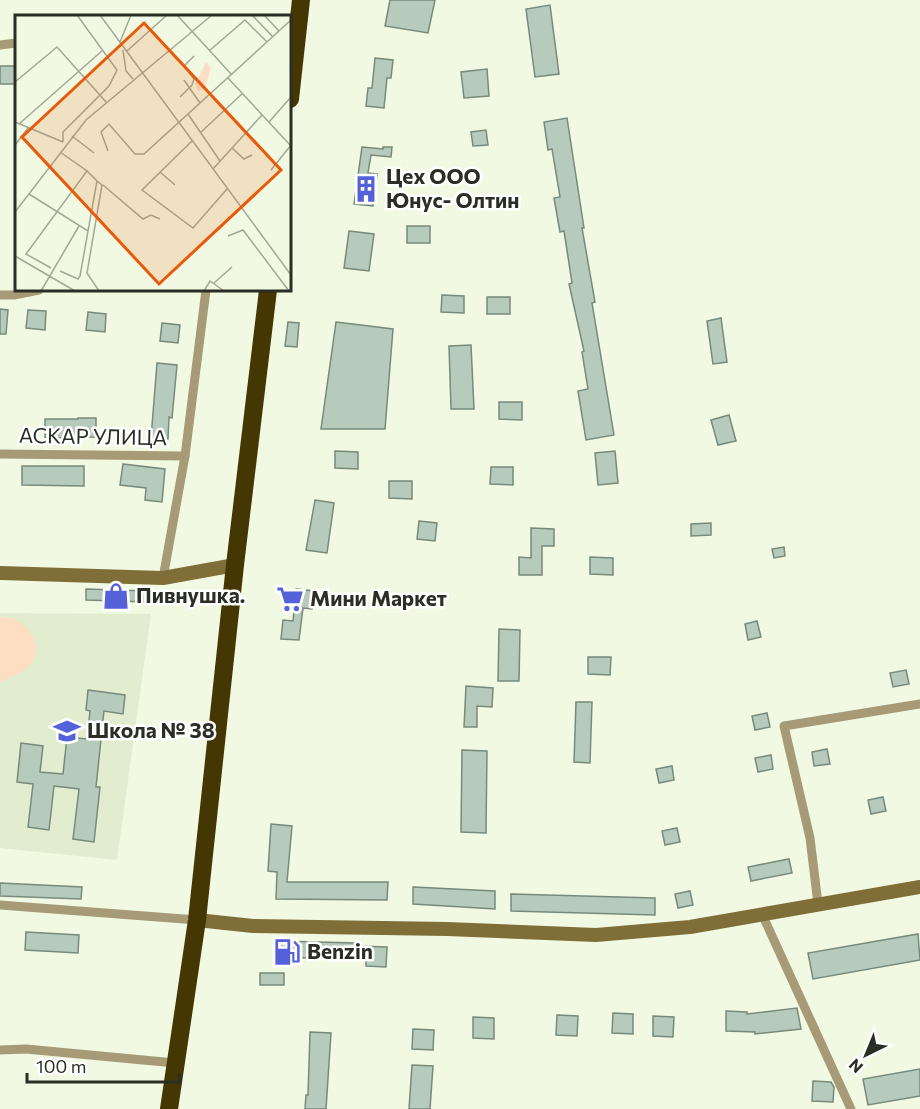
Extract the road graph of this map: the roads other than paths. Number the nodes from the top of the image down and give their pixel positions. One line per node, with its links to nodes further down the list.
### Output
1 (301, 0): 4 (highway)
2 (15, 43): 3 (street)
3 (0, 45)
4 (291, 90)
5 (34, 291): 8 (street)
6 (206, 291): 10 (street)
7 (268, 291): 11 (highway)
8 (0, 295)
9 (0, 454): 10 (street, АСКАР УЛИЦА)
10 (185, 456): 13 (street)
11 (235, 565): 13 (street); 19 (highway)
12 (0, 573): 13 (street)
13 (164, 578)
14 (920, 704): 16 (street)
15 (920, 886): 16 (street)
16 (818, 904): 18 (street)
17 (0, 905): 19 (street)
18 (762, 914): 19 (street); 23 (street)
19 (197, 920): 21 (highway)
20 (0, 1050): 21 (street)
21 (175, 1063): 22 (highway)
22 (169, 1109)
23 (851, 1109)

